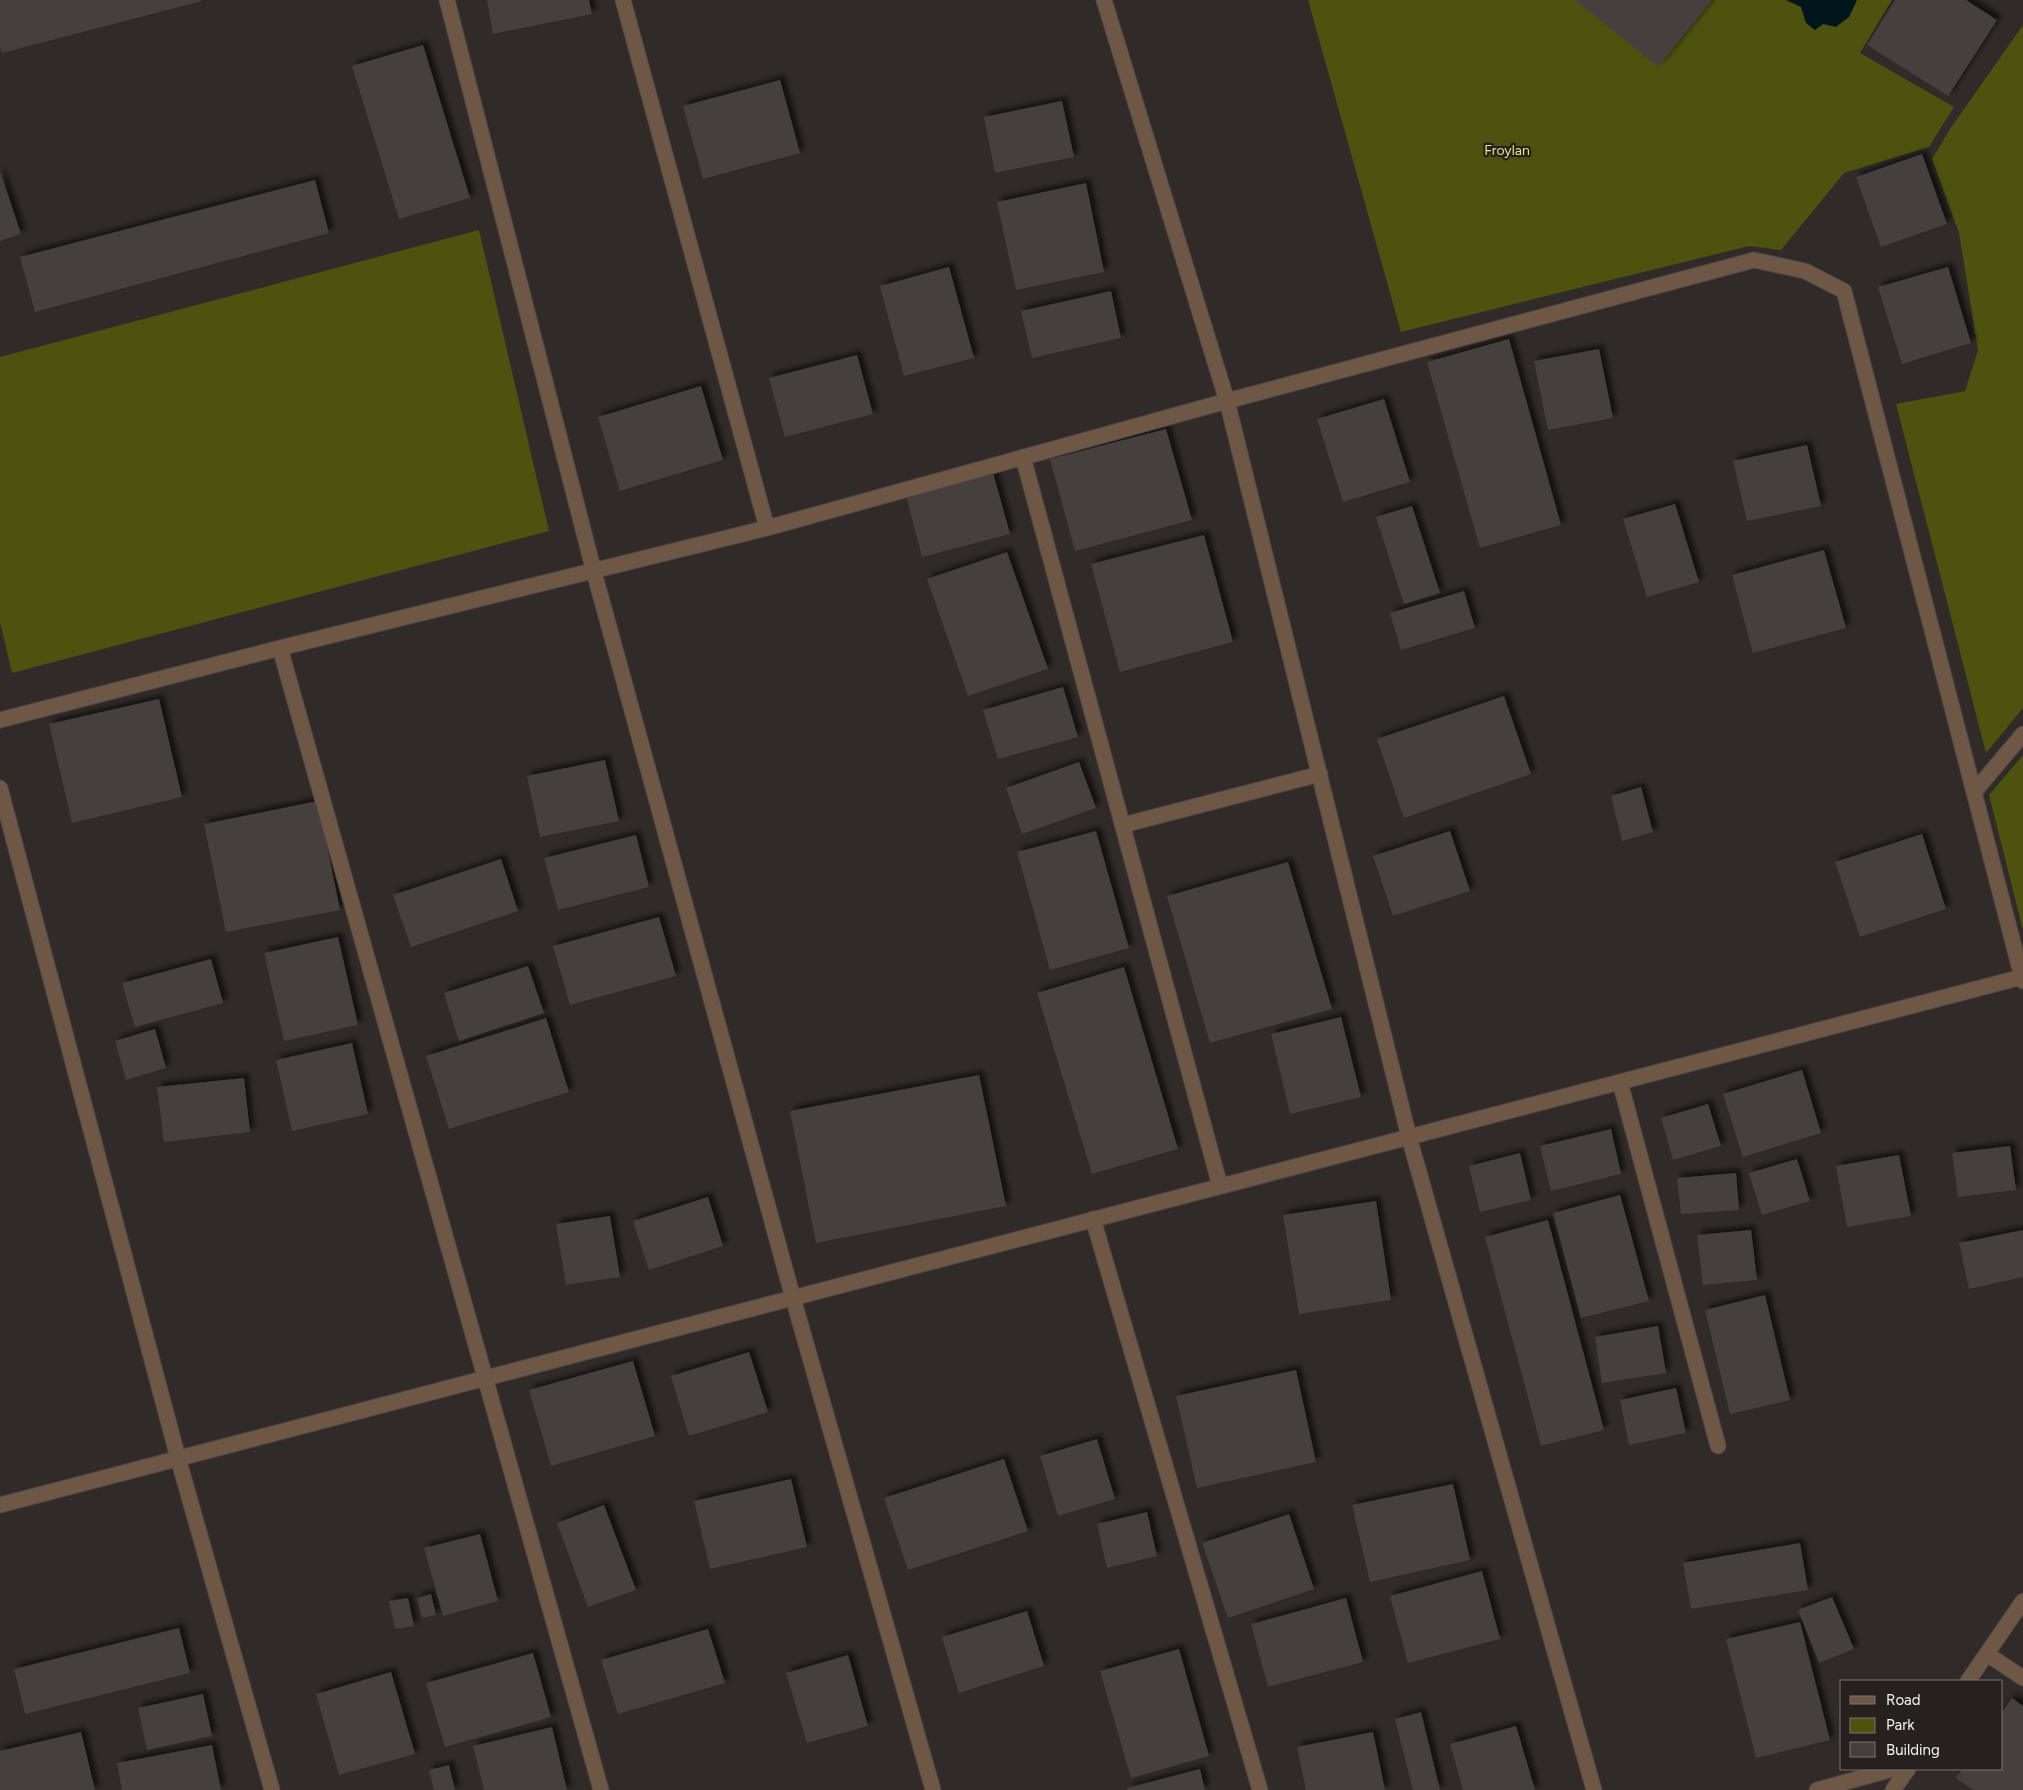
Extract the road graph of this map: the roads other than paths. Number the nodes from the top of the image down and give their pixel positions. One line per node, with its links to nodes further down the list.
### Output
1 (448, 0): 7 (street)
2 (623, 0): 6 (street)
3 (1104, 0): 4 (street)
4 (1227, 401): 5 (street); 11 (street); 13 (street)
5 (1023, 457): 6 (street); 14 (street)
6 (767, 528): 7 (street)
7 (594, 572): 8 (street); 20 (street)
8 (280, 648): 9 (street); 21 (street)
9 (0, 720)
10 (2023, 734): 13 (street)
11 (1320, 774): 14 (street); 17 (street)
12 (0, 788): 23 (street)
13 (1974, 792): 15 (street)
14 (1123, 826): 18 (street)
15 (2022, 979): 16 (street)
16 (1620, 1082): 17 (street); 22 (street)
17 (1409, 1137): 18 (street); 35 (street)
18 (1220, 1186): 19 (street)
19 (1093, 1219): 20 (street); 34 (street)
20 (793, 1298): 21 (street); 33 (street)
21 (486, 1378): 23 (street); 32 (street)
22 (1718, 1446)
23 (178, 1458): 24 (street); 31 (street)
24 (0, 1504)
25 (2023, 1602): 26 (street)
26 (1987, 1654): 27 (street); 28 (street)
27 (2023, 1678)
28 (1969, 1680)
29 (1889, 1770): 36 (street)
30 (1907, 1770): 37 (street)
31 (272, 1790)
32 (601, 1790)
33 (934, 1790)
34 (1260, 1790)
35 (1594, 1790)
36 (1817, 1790)
37 (1893, 1790)

